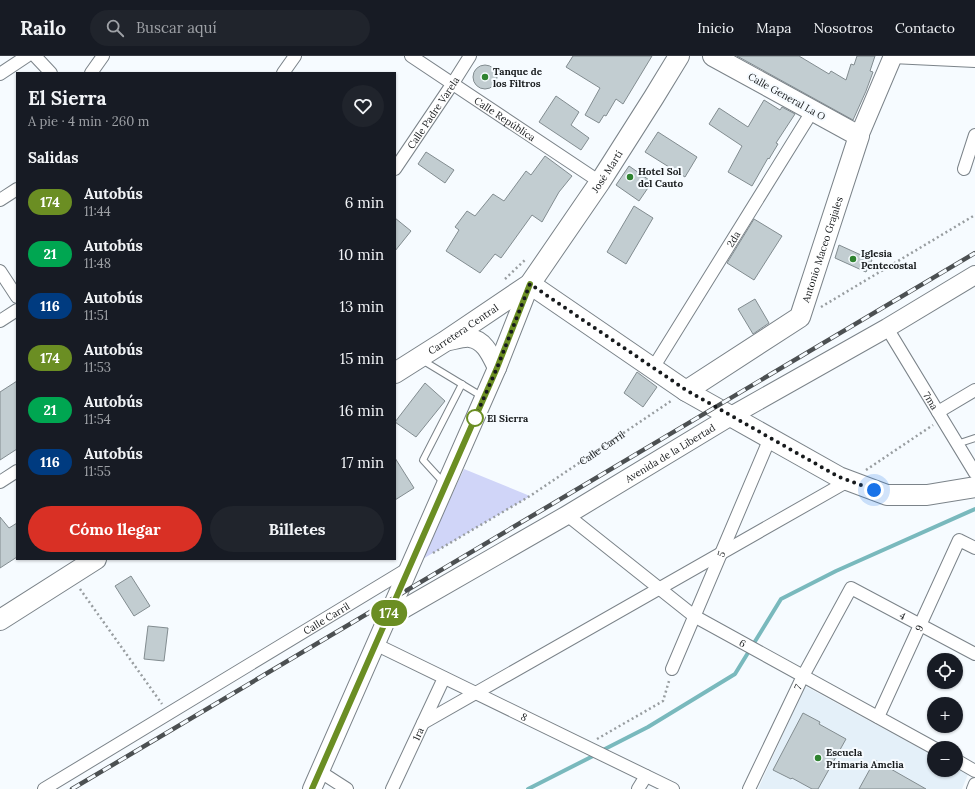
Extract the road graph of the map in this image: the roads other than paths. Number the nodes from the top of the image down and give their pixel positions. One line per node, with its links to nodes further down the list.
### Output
1 (27, 56): 14 (street)
2 (36, 56): 11 (street)
3 (103, 56): 12 (street)
4 (295, 56): 13 (street)
5 (411, 56): 15 (street, Calle República)
6 (470, 56): 15 (street, Calle Padre Varela)
7 (714, 56): 16 (main road, Calle General La O)
8 (892, 57): 10 (street); 18 (main road, Antonio Maceo Grajales)
9 (674, 58): 21 (main road, José Martí)
10 (975, 61)
11 (50, 72)
12 (92, 72)
13 (284, 72)
14 (0, 74)
15 (453, 84): 19 (street, Calle Padre Varela); 21 (street, Calle República)
16 (813, 110): 18 (main road, Calle General La O); 34 (street, 2da)
17 (975, 135): 20 (street)
18 (859, 136): 37 (main road, Antonio Maceo Grajales)
19 (396, 168)
20 (964, 169)
21 (600, 182): 26 (main road, José Martí)
22 (16, 190): 23 (street)
23 (0, 200)
24 (0, 271): 27 (street)
25 (975, 275): 30 (main road, Avenida de la Libertad)
26 (530, 284): 31 (main road, Carretera Central); 33 (main road); 34 (main road)
27 (16, 295)
28 (16, 311): 29 (street)
29 (0, 322)
30 (887, 328): 40 (main road, Avenida de la Libertad); 41 (street, 7ma)
31 (444, 342): 32 (main road, Carretera Central); 33 (main road)
32 (419, 358): 35 (main road, Carretera Central); 36 (lane)
33 (497, 368): 39 (main road)
34 (653, 368): 37 (main road)
35 (396, 369)
36 (462, 384): 39 (lane); 49 (lane)
37 (686, 390): 40 (main road)
38 (975, 390): 41 (street)
39 (484, 398): 49 (main road)
40 (731, 416): 42 (main road); 51 (main road, Avenida de la Libertad)
41 (940, 416): 44 (street, 7ma)
42 (770, 438): 47 (main road); 53 (street, 5)
43 (975, 438): 44 (lane)
44 (958, 444): 46 (street, 7ma)
45 (16, 472): 48 (street)
46 (975, 473)
47 (848, 481): 50 (main road); 53 (street)
48 (0, 482)
49 (446, 485): 55 (main road)
50 (975, 487)
51 (567, 515): 56 (street, 6); 59 (main road, Avenida de la Libertad)
52 (975, 548): 61 (street, 9)
53 (720, 554): 56 (street); 58 (street, 5)
54 (94, 560): 60 (main road)
55 (409, 568): 59 (main road); 76 (street, Calle Carril)
56 (660, 588): 58 (street, 6); 67 (street)
57 (851, 588): 61 (street, 4); 65 (street, 7)
58 (694, 616): 64 (street, 5); 65 (street, 6)
59 (386, 619): 62 (main road)
60 (0, 620)
61 (920, 625): 63 (street, 4); 68 (street, 9)
62 (375, 644): 66 (street, 8); 72 (main road)
63 (975, 654)
64 (672, 669)
65 (803, 676): 68 (street, 6); 82 (street, 7)
66 (444, 678): 67 (street, 8); 69 (street, 1ra)
67 (476, 694): 69 (street); 74 (street, 8)
68 (878, 717): 70 (street, 6)
69 (423, 723): 79 (street, 1ra)
70 (927, 744)
71 (963, 764): 73 (street)
72 (318, 771): 77 (main road); 78 (street)
73 (975, 771)
74 (646, 776): 80 (street); 81 (street, 8)
75 (975, 784): 83 (street)
76 (44, 789)
77 (312, 789)
78 (347, 789)
79 (392, 789)
80 (638, 789)
81 (673, 789)
82 (749, 789)
83 (973, 789)

